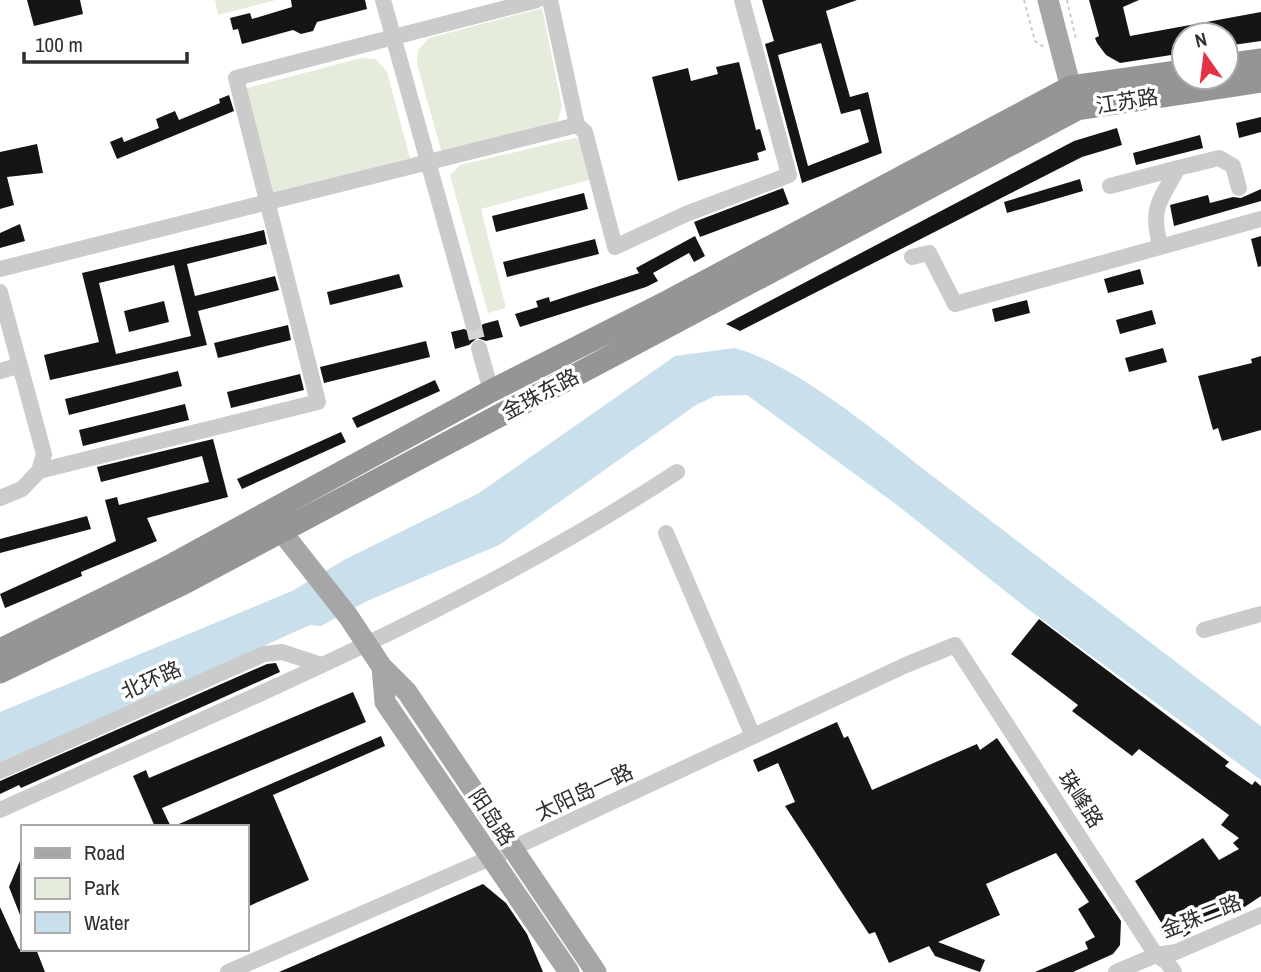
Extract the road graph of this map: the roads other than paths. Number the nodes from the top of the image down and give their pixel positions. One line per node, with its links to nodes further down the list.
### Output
1 (383, 0): 6 (street)
2 (537, 0): 6 (street)
3 (550, 0): 12 (street)
4 (742, 0): 12 (street)
5 (1048, 0): 11 (main road)
6 (393, 39): 13 (street); 17 (street)
7 (1261, 60): 8 (highway)
8 (1240, 63)
9 (1170, 74): 11 (highway, 江苏路)
10 (1261, 81): 11 (highway, 江苏路)
11 (1074, 98): 27 (highway, 金珠东路); 32 (highway, 金珠东路)
12 (577, 125): 13 (street)
13 (429, 163): 17 (street); 23 (street)
14 (1178, 168): 15 (street); 16 (street); 19 (street)
15 (1110, 186)
16 (1239, 188)
17 (265, 202): 21 (street); 28 (street)
18 (1261, 219): 19 (street)
19 (1160, 245): 20 (street)
20 (912, 257)
21 (0, 269)
22 (0, 292): 28 (street)
23 (473, 323)
24 (480, 348): 27 (street)
25 (18, 366): 26 (street)
26 (0, 371)
27 (491, 391): 31 (highway, 金珠东路)
28 (39, 471): 30 (street)
29 (677, 472): 36 (street)
30 (0, 498)
31 (267, 513): 32 (main road, 阳岛路); 38 (highway, 金珠东路)
32 (282, 531): 36 (main road, 阳岛路); 41 (highway, 金珠东路)
33 (666, 533): 42 (street)
34 (1261, 614): 35 (street)
35 (1204, 630)
36 (366, 643): 39 (street); 40 (main road, 阳岛路)
37 (955, 645): 42 (street, 太阳岛一路); 48 (street, 珠峰路)
38 (0, 650)
39 (322, 665): 43 (street, 北环路); 44 (street)
40 (382, 667): 45 (main road, 阳岛路); 46 (main road, 阳岛路)
41 (0, 672)
42 (753, 736): 45 (street, 太阳岛一路)
43 (0, 771)
44 (0, 810)
45 (513, 848): 46 (street, 太阳岛一路); 51 (main road, 阳岛路)
46 (491, 857): 49 (street, 太阳岛一路); 50 (main road, 阳岛路)
47 (1261, 915): 48 (street, 金珠二路)
48 (1156, 955): 52 (street, 金珠二路); 53 (street, 珠峰路)
49 (228, 972)
50 (569, 972)
51 (596, 972)
52 (1116, 972)
53 (1174, 972)

